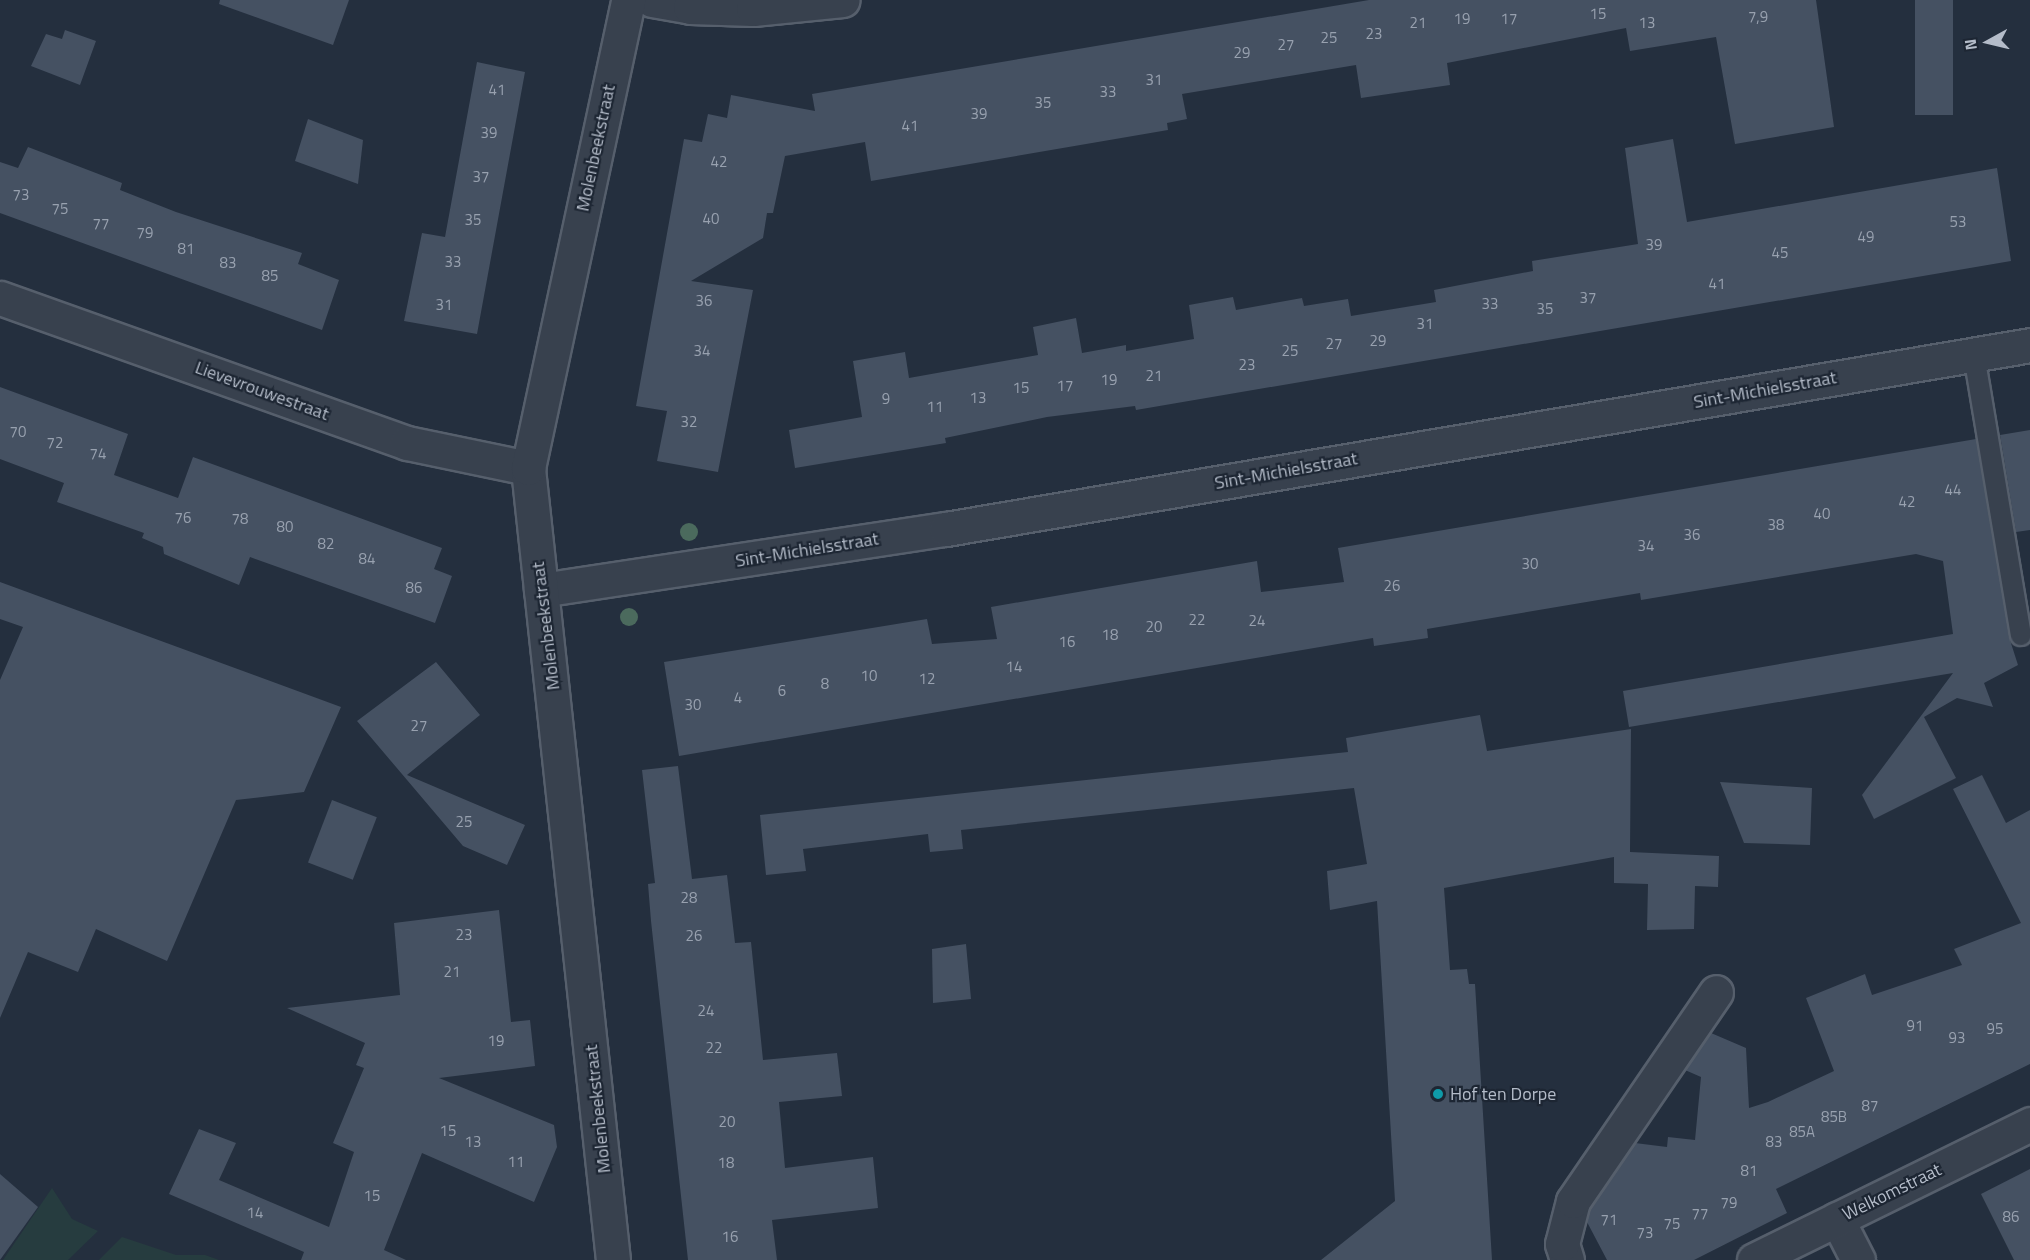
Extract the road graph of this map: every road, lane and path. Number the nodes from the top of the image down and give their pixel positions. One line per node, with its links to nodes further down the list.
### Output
1 (628, 0): 7 (street, Molenbeekstraat)
2 (652, 0): 3 (street)
3 (843, 0)
4 (0, 298): 7 (street, Lievevrouwestraat)
5 (2030, 345): 6 (street, Sint-Michielsstraat)
6 (1974, 355): 8 (street, Sint-Michielsstraat); 9 (lane)
7 (528, 468): 8 (street, Molenbeekstraat)
8 (541, 590): 13 (street, Molenbeekstraat)
9 (2021, 635)
10 (1716, 992): 14 (street)
11 (2030, 1124): 12 (street, Welkomstraat)
12 (1837, 1219): 15 (street, Welkomstraat); 16 (street)
13 (614, 1260)
14 (1567, 1260)
15 (1754, 1260)
16 (1858, 1260)

